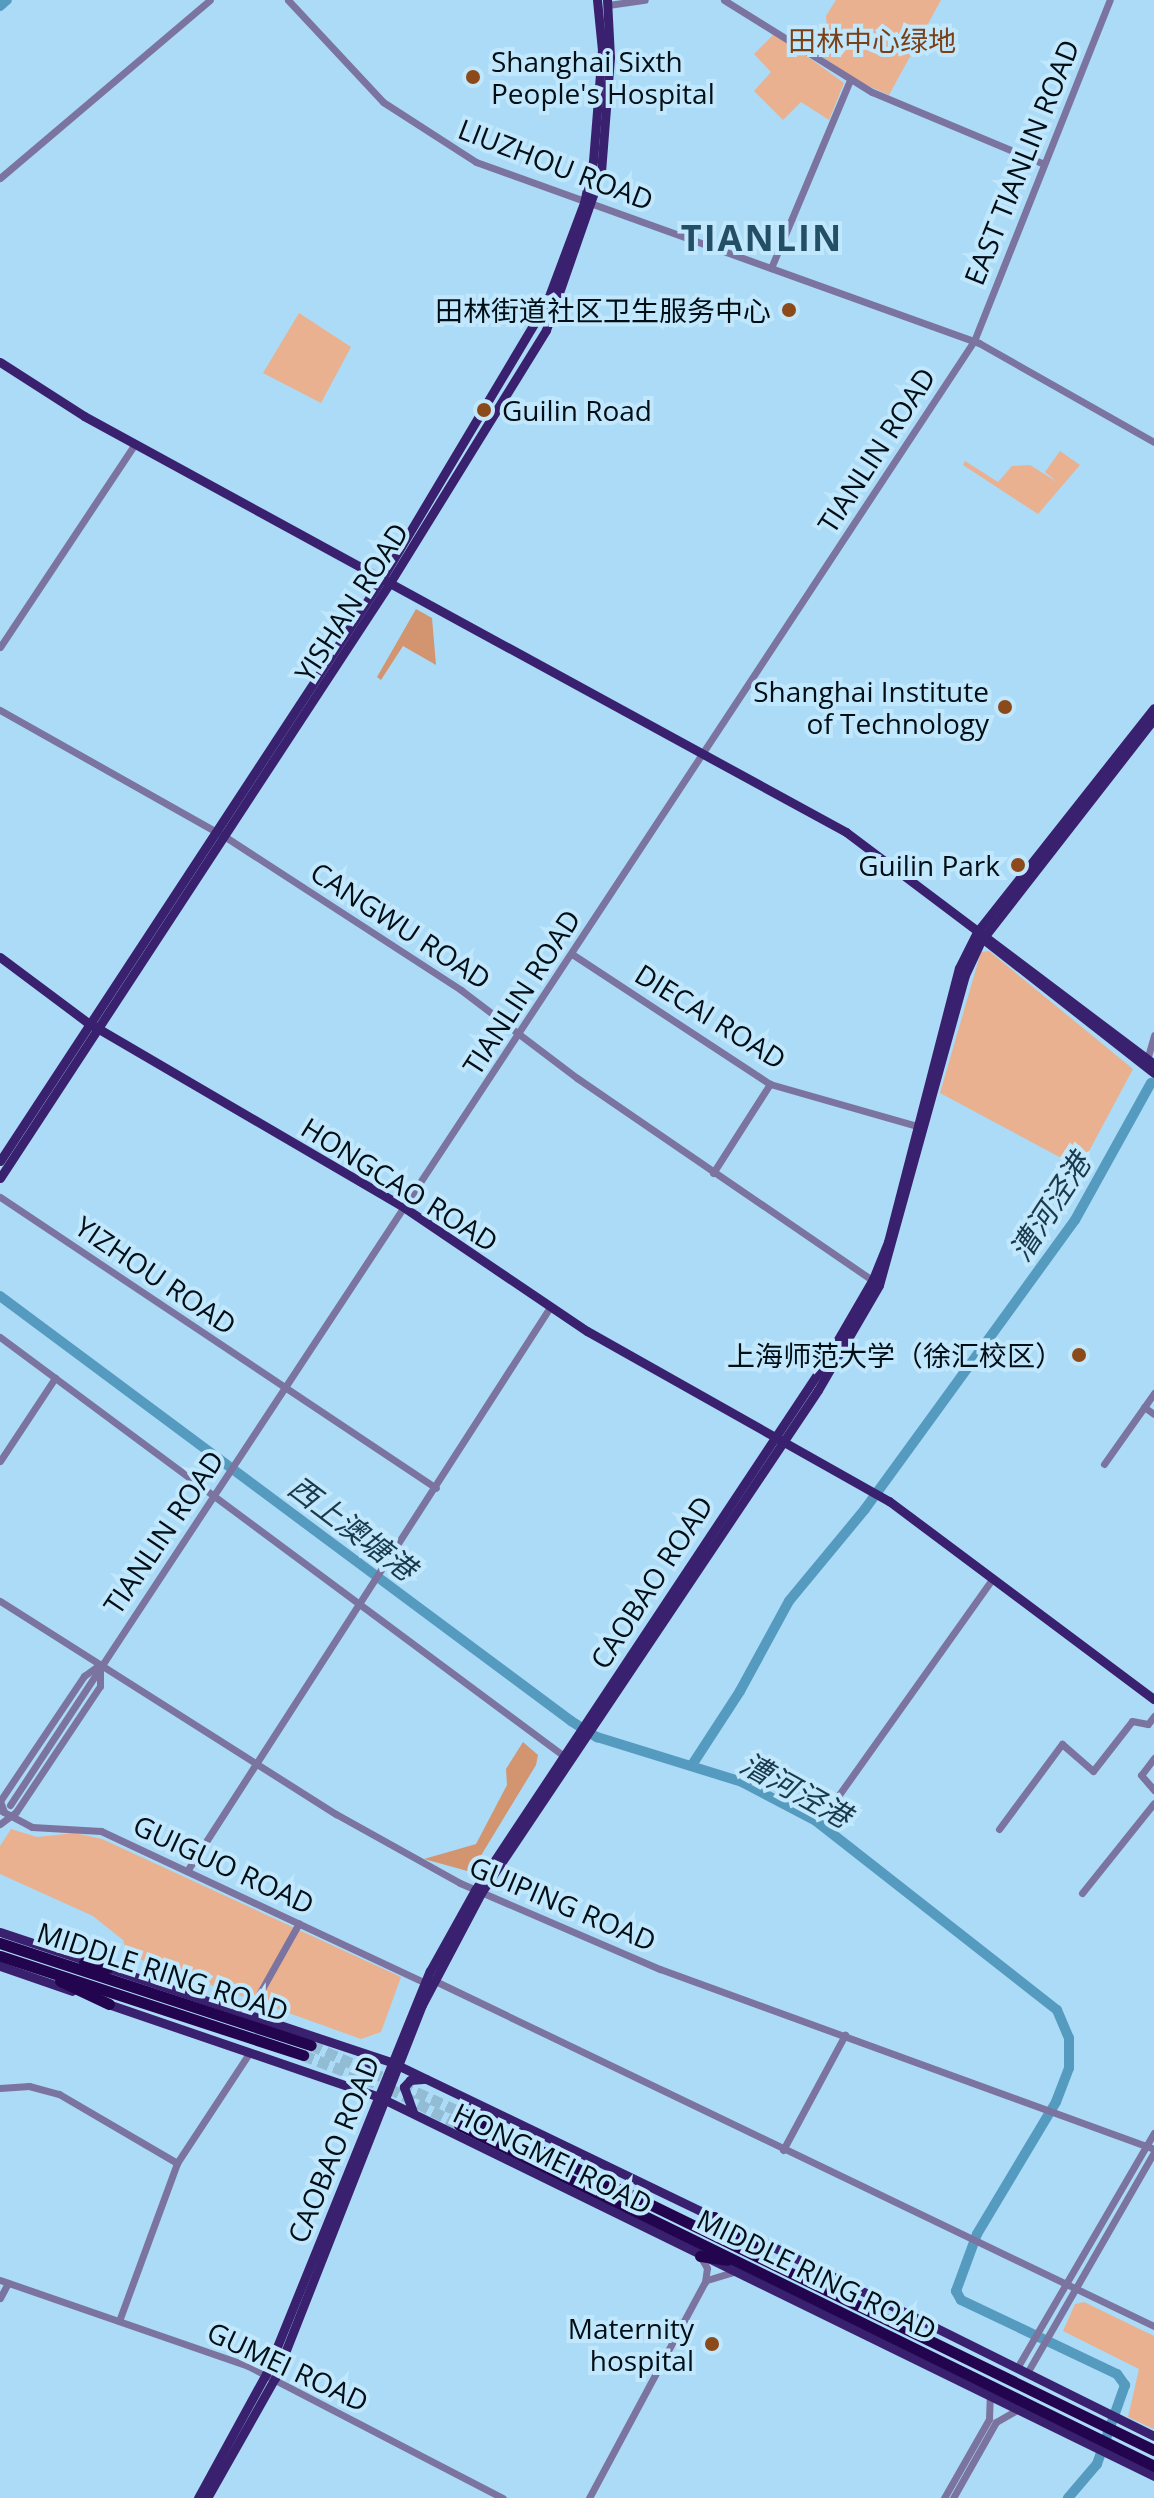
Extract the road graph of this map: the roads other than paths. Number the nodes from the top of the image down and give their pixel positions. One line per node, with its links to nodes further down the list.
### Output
1 (210, 0): 10 (street)
2 (288, 0): 11 (street, LIUZHOU ROAD)
3 (597, 0): 11 (main road, YISHAN ROAD)
4 (645, 0): 7 (street)
5 (724, 0): 8 (street)
6 (1110, 0): 9 (street, EAST TIANLIN ROAD)
7 (608, 2): 11 (main road, YISHAN ROAD)
8 (850, 80): 9 (street); 12 (street)
9 (1044, 164): 13 (street, EAST TIANLIN ROAD)
10 (0, 178)
11 (588, 204): 12 (street, LIUZHOU ROAD); 17 (main road, YISHAN ROAD)
12 (771, 268): 13 (street, LIUZHOU ROAD)
13 (974, 341): 15 (street, LIUZHOU ROAD); 22 (street, TIANLIN ROAD)
14 (0, 362): 16 (main road)
15 (1154, 442)
16 (135, 444): 17 (main road); 18 (street)
17 (387, 579): 22 (main road); 23 (main road, YISHAN ROAD)
18 (0, 647)
19 (1154, 708): 24 (main road, CAOBAO ROAD)
20 (0, 710): 23 (street, CANGWU ROAD)
21 (1154, 719): 24 (main road, CAOBAO ROAD)
22 (705, 751): 24 (main road); 25 (street, TIANLIN ROAD)
23 (219, 834): 27 (main road, YISHAN ROAD); 28 (street, CANGWU ROAD)
24 (981, 936): 30 (main road); 33 (main road, CAOBAO ROAD)
25 (572, 954): 28 (street, TIANLIN ROAD); 32 (street, DIECAI ROAD)
26 (0, 957): 27 (main road, HONGCAO ROAD)
27 (91, 1024): 34 (main road, YISHAN ROAD); 36 (main road, YISHAN ROAD); 38 (main road, HONGCAO ROAD)
28 (521, 1031): 35 (street, CANGWU ROAD); 38 (street, TIANLIN ROAD)
29 (1154, 1035): 30 (street)
30 (1148, 1063): 31 (main road)
31 (1154, 1073)
32 (770, 1084): 33 (street, DIECAI ROAD); 35 (street)
33 (921, 1127): 39 (main road, CAOBAO ROAD)
34 (0, 1161)
35 (713, 1173): 39 (street, CANGWU ROAD)
36 (0, 1178)
37 (0, 1197): 43 (street, YIZHOU ROAD)
38 (405, 1208): 40 (main road, HONGCAO ROAD); 43 (street, TIANLIN ROAD)
39 (876, 1282): 47 (main road, CAOBAO ROAD)
40 (550, 1307): 47 (main road, HONGCAO ROAD); 50 (street)
41 (0, 1337): 42 (street)
42 (55, 1378): 48 (street); 51 (street)
43 (287, 1389): 50 (street, YIZHOU ROAD); 51 (street, TIANLIN ROAD)
44 (1154, 1393): 45 (street)
45 (1144, 1407): 46 (street); 49 (street)
46 (1154, 1414)
47 (776, 1440): 52 (main road, HONGCAO ROAD); 59 (main road, CAOBAO ROAD)
48 (0, 1461)
49 (1104, 1464)
50 (436, 1488): 54 (street)
51 (214, 1497): 54 (street); 55 (street, TIANLIN ROAD)
52 (992, 1579): 56 (main road, HONGCAO ROAD); 66 (street)
53 (0, 1601): 55 (street, GUIPING ROAD)
54 (360, 1604): 59 (street); 61 (street)
55 (100, 1665): 61 (street, GUIPING ROAD); 64 (street, TIANLIN ROAD); 65 (street, TIANLIN ROAD); 65 (street, TIANLIN ROAD)
56 (1154, 1699)
57 (1154, 1716): 58 (street)
58 (1151, 1727): 68 (street)
59 (567, 1758): 70 (main road, CAOBAO ROAD)
60 (1154, 1758): 62 (street)
61 (254, 1762): 69 (street); 70 (street, GUIPING ROAD)
62 (1154, 1790)
63 (1154, 1803): 71 (street)
64 (10, 1805)
65 (3, 1813): 67 (street, TIANLIN ROAD); 69 (street, GUIGUO ROAD)
66 (826, 1813)
67 (0, 1824)
68 (999, 1829)
69 (187, 1871): 72 (street, GUIGUO ROAD)
70 (478, 1891): 79 (main road, CAOBAO ROAD); 82 (street, GUIPING ROAD)
71 (1082, 1893)
72 (299, 1923): 79 (street, GUIGUO ROAD); 81 (street)
73 (0, 1932): 78 (main road, HONGMEI ROAD)
74 (0, 1943): 76 (highway, MIDDLE RING ROAD)
75 (0, 1956): 76 (highway, MIDDLE RING ROAD)
76 (25, 1958): 78 (highway); 80 (highway); 83 (highway, MIDDLE RING ROAD); 86 (highway, MIDDLE RING ROAD)
77 (0, 1966): 80 (main road, HONGMEI ROAD)
78 (107, 1968): 81 (main road, HONGMEI ROAD)
79 (429, 1981): 87 (main road, CAOBAO ROAD); 88 (main road, CAOBAO ROAD); 97 (street, GUIGUO ROAD)
80 (109, 2004): 84 (main road, HONGMEI ROAD)
81 (248, 2014): 85 (main road, HONGMEI ROAD)
82 (845, 2035): 96 (street, GUIPING ROAD); 97 (street)
83 (311, 2045)
84 (250, 2052): 90 (main road, HONGMEI ROAD); 98 (street)
85 (363, 2053): 87 (main road, HONGMEI ROAD); 90 (main road)
86 (303, 2055)
87 (391, 2062): 88 (main road, HONGMEI ROAD); 92 (main road, CAOBAO ROAD)
88 (401, 2067): 89 (main road, HONGMEI ROAD); 93 (main road, CAOBAO ROAD)
89 (429, 2078): 94 (main road); 99 (main road, HONGMEI ROAD)
90 (350, 2086): 92 (main road, HONGMEI ROAD)
91 (0, 2088): 98 (street)
92 (377, 2096): 93 (main road, HONGMEI ROAD); 111 (main road, CAOBAO ROAD)
93 (388, 2101): 94 (main road, HONGMEI ROAD); 111 (main road, CAOBAO ROAD)
94 (414, 2114): 100 (main road, HONGMEI ROAD)
95 (1154, 2133): 96 (street)
96 (1152, 2149): 105 (street); 106 (street)
97 (783, 2150): 105 (street, GUIGUO ROAD)
98 (177, 2163): 108 (street)
99 (714, 2217): 102 (highway); 110 (main road, HONGMEI ROAD)
100 (700, 2256): 101 (highway); 104 (street)
101 (735, 2267): 102 (highway, MIDDLE RING ROAD); 104 (street); 112 (main road); 116 (highway, MIDDLE RING ROAD)
102 (790, 2273): 114 (highway, MIDDLE RING ROAD)
103 (4, 2281): 107 (street); 108 (street, GUMEI ROAD)
104 (705, 2282): 124 (street)
105 (1064, 2284): 106 (street, GUIGUO ROAD); 110 (street)
106 (1074, 2289): 109 (street, GUIGUO ROAD); 110 (street)
107 (0, 2298)
108 (119, 2321): 111 (street, GUMEI ROAD)
109 (1154, 2326)
110 (1022, 2371): 114 (main road, HONGMEI ROAD)
111 (270, 2376): 121 (main road, CAOBAO ROAD); 122 (main road, CAOBAO ROAD); 123 (street, GUMEI ROAD)
112 (990, 2396): 113 (main road); 125 (street)
113 (1017, 2410): 116 (main road); 126 (street)
114 (1094, 2414): 115 (main road, HONGMEI ROAD); 117 (highway, MIDDLE RING ROAD)
115 (1154, 2436)
116 (1084, 2437): 118 (highway, MIDDLE RING ROAD)
117 (1154, 2450)
118 (1119, 2454): 119 (highway, MIDDLE RING ROAD); 120 (main road)
119 (1154, 2466)
120 (1154, 2476)
121 (198, 2498)
122 (207, 2498)
123 (503, 2498)
124 (589, 2498)
125 (944, 2498)
126 (953, 2498)

